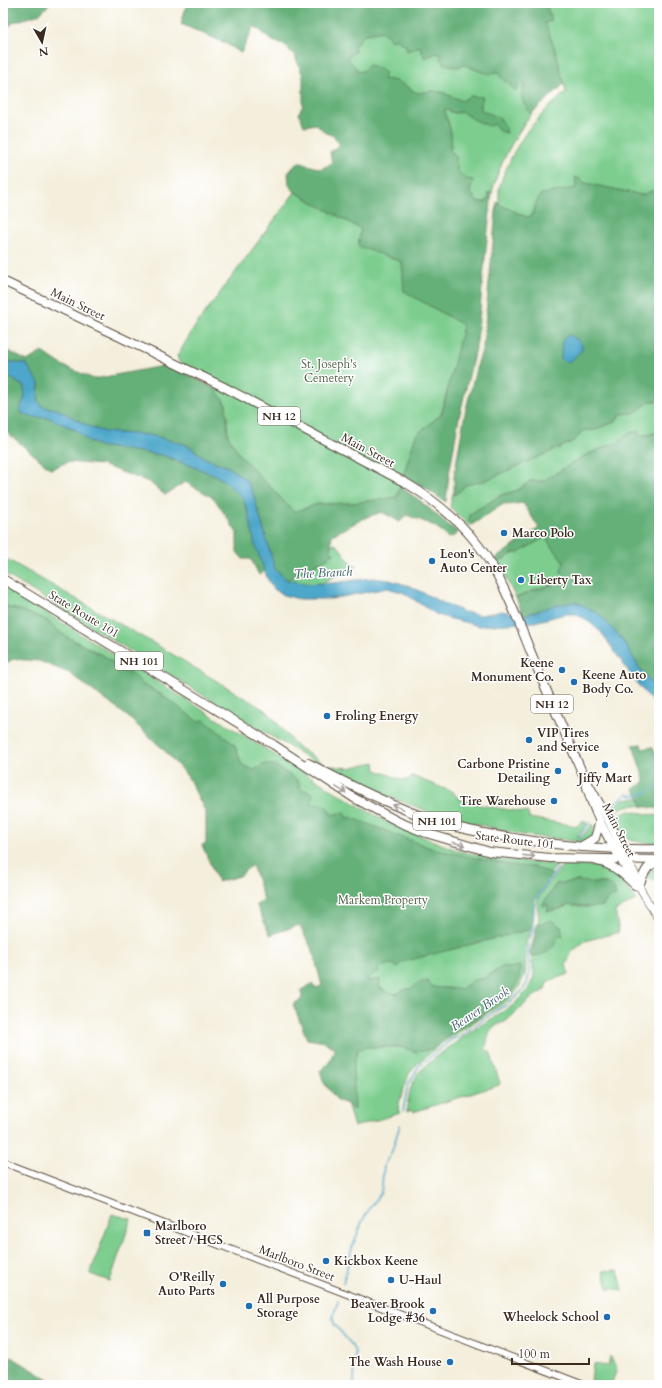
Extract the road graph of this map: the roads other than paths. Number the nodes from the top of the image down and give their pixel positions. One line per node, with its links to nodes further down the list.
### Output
1 (3, 282): 4 (highway, Main Street / NH 12)
2 (3, 579): 3 (highway, State Route 101 / NH 101)
3 (274, 746): 6 (highway, State Route 101 / NH 101, one-way to 3); 9 (highway, State Route 101 / NH 101, one-way to 9)
4 (584, 778): 5 (highway, Main Street / NH 12); 7 (highway, Main Street / NH 12)
5 (600, 821): 6 (highway); 7 (highway, Main Street / NH 12)
6 (576, 846): 7 (highway, State Route 101 / NH 101)
7 (618, 848): 8 (highway, State Route 101); 10 (highway, Main Street)
8 (659, 849)
9 (582, 858): 10 (highway, State Route 101 / NH 101); 12 (highway)
10 (623, 858): 11 (highway, State Route 101); 12 (main road, Main Street)
11 (659, 861): 12 (highway)
12 (638, 885): 13 (main road, Main Street)
13 (659, 920)
14 (3, 1162): 15 (street, Marlboro Street)
15 (584, 1385)

